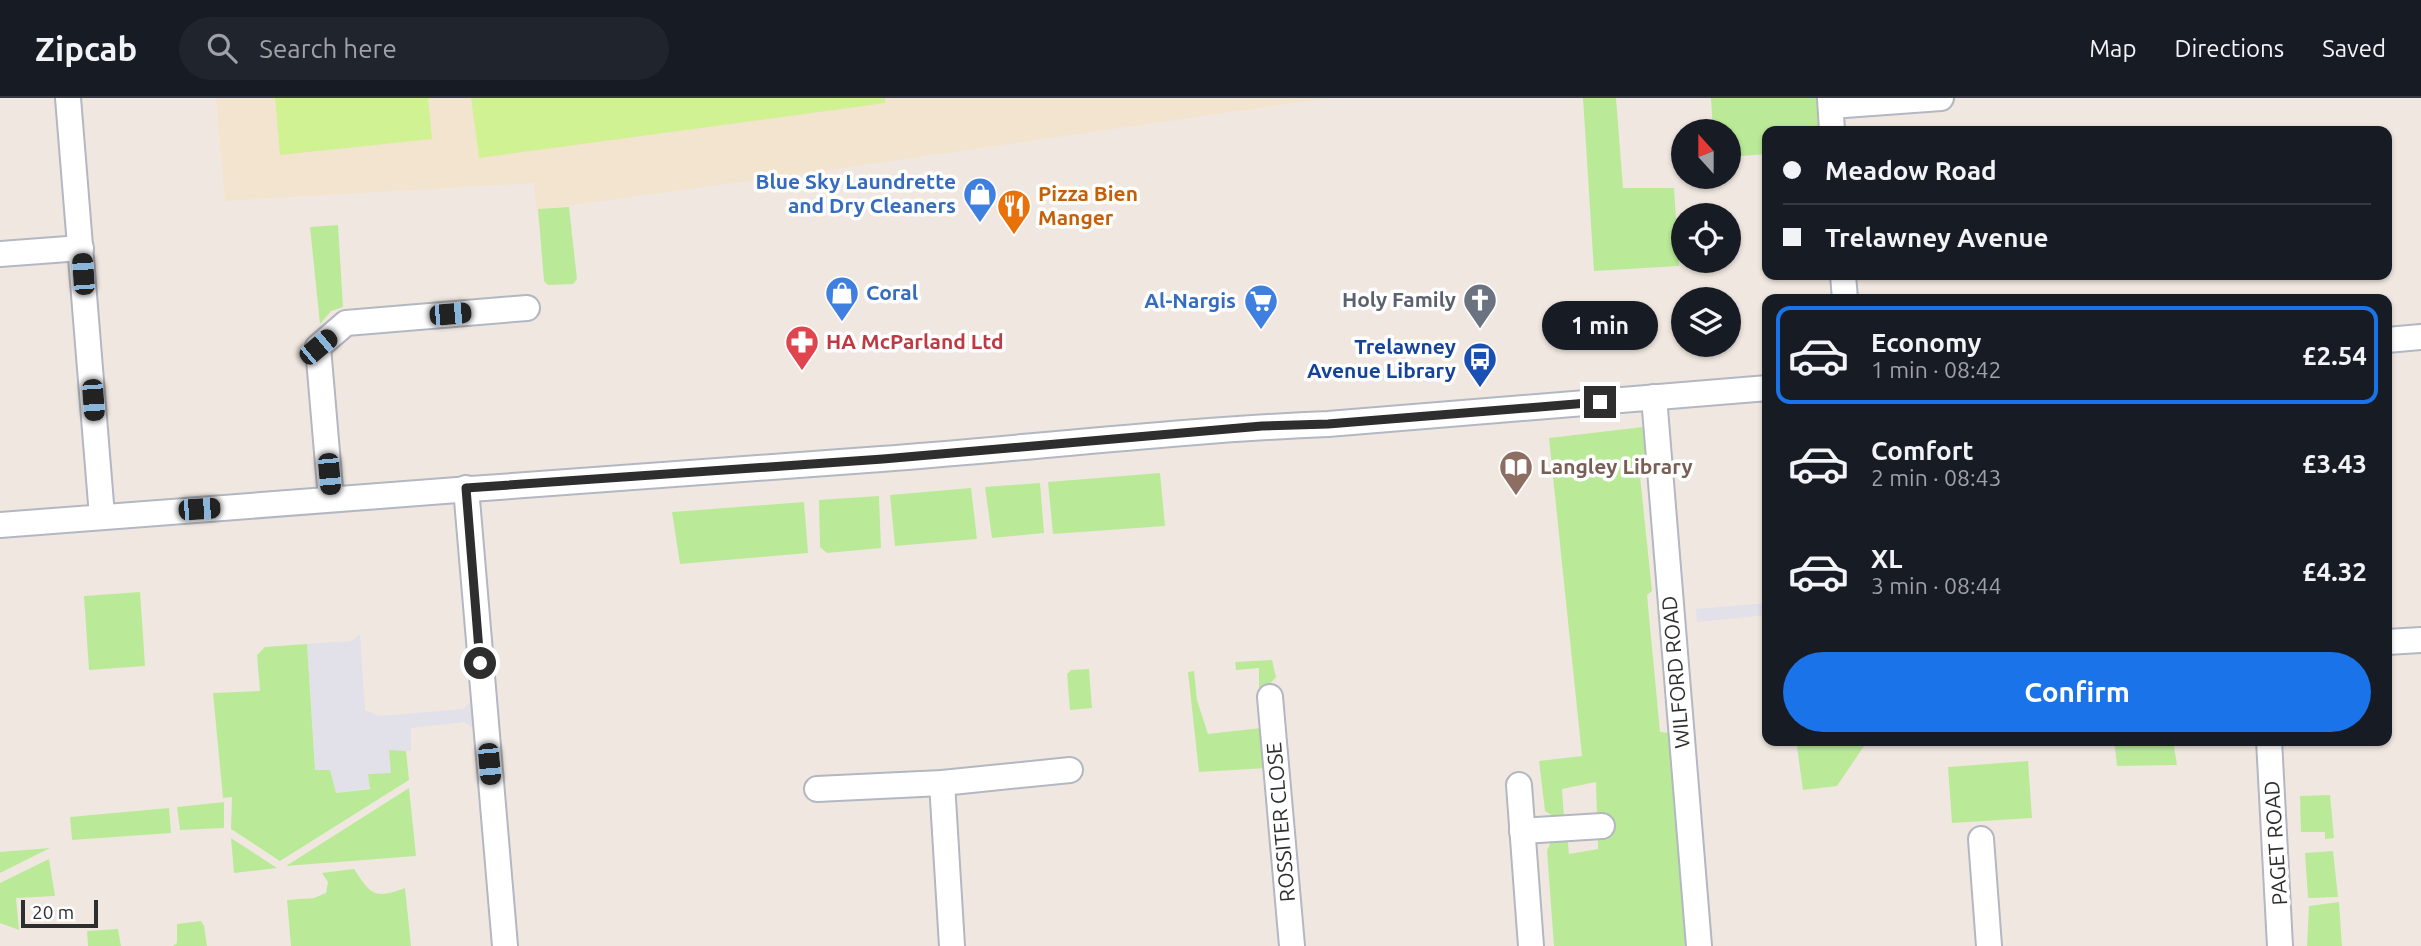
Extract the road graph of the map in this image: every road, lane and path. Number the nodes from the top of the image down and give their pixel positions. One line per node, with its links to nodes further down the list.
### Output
1 (68, 98): 5 (street)
2 (1941, 98): 3 (street)
3 (1830, 102): 4 (street)
4 (1832, 126)
5 (81, 248): 6 (street); 14 (street)
6 (0, 254)
7 (527, 308): 13 (street)
8 (2421, 337): 9 (street)
9 (2392, 340)
10 (1762, 388): 11 (street)
11 (1654, 397): 12 (street); 31 (street, WILFORD ROAD)
12 (466, 488): 13 (street); 27 (street)
13 (331, 499): 14 (street)
14 (102, 516): 15 (street)
15 (0, 525)
16 (2421, 640): 17 (street)
17 (2392, 642)
18 (1270, 698): 29 (street, ROSSITER CLOSE)
19 (2269, 746): 33 (street, PAGET ROAD)
20 (1070, 771): 21 (street)
21 (943, 783): 23 (street); 28 (street)
22 (1519, 785): 25 (street)
23 (817, 789)
24 (1602, 826): 25 (street)
25 (1522, 831): 30 (street)
26 (1981, 839): 32 (street)
27 (505, 946)
28 (952, 946)
29 (1292, 946)
30 (1531, 946)
31 (1699, 946)
32 (1989, 946)
33 (2280, 946)

